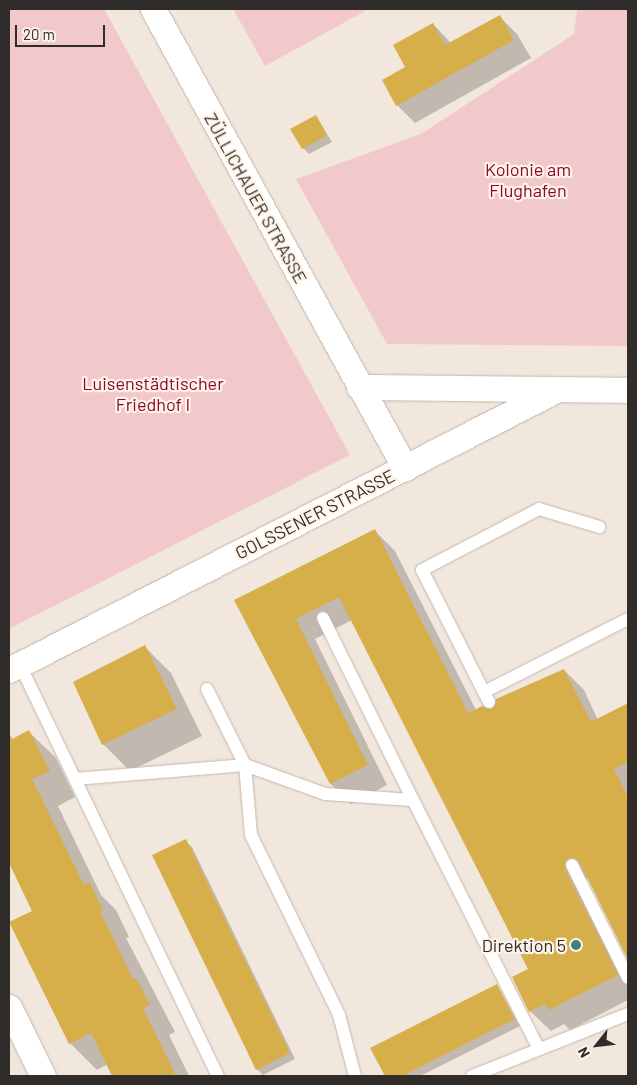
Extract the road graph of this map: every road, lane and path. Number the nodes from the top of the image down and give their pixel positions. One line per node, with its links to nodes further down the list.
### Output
1 (153, 9): 2 (street, ZÜLLICHAUER STRASSE)
2 (359, 387): 3 (street); 5 (street, ZÜLLICHAUER STRASSE)
3 (556, 390): 4 (street, GOLSSENER STRASSE); 5 (street, GOLSSENER STRASSE)
4 (628, 390)
5 (406, 468): 9 (street, GOLSSENER STRASSE)
6 (599, 527): 8 (lane)
7 (323, 618): 13 (lane)
8 (628, 619)
9 (14, 667): 12 (lane)
10 (207, 689): 11 (lane)
11 (245, 766): 12 (lane); 13 (lane); 22 (lane)
12 (75, 779): 21 (lane)
13 (413, 800): 18 (lane)
14 (572, 865): 15 (lane)
15 (628, 978)
16 (9, 1007): 20 (street)
17 (628, 1014): 18 (lane)
18 (540, 1049): 19 (lane)
19 (492, 1073): 23 (lane)
20 (43, 1076)
21 (218, 1076)
22 (355, 1076)
23 (472, 1076)

